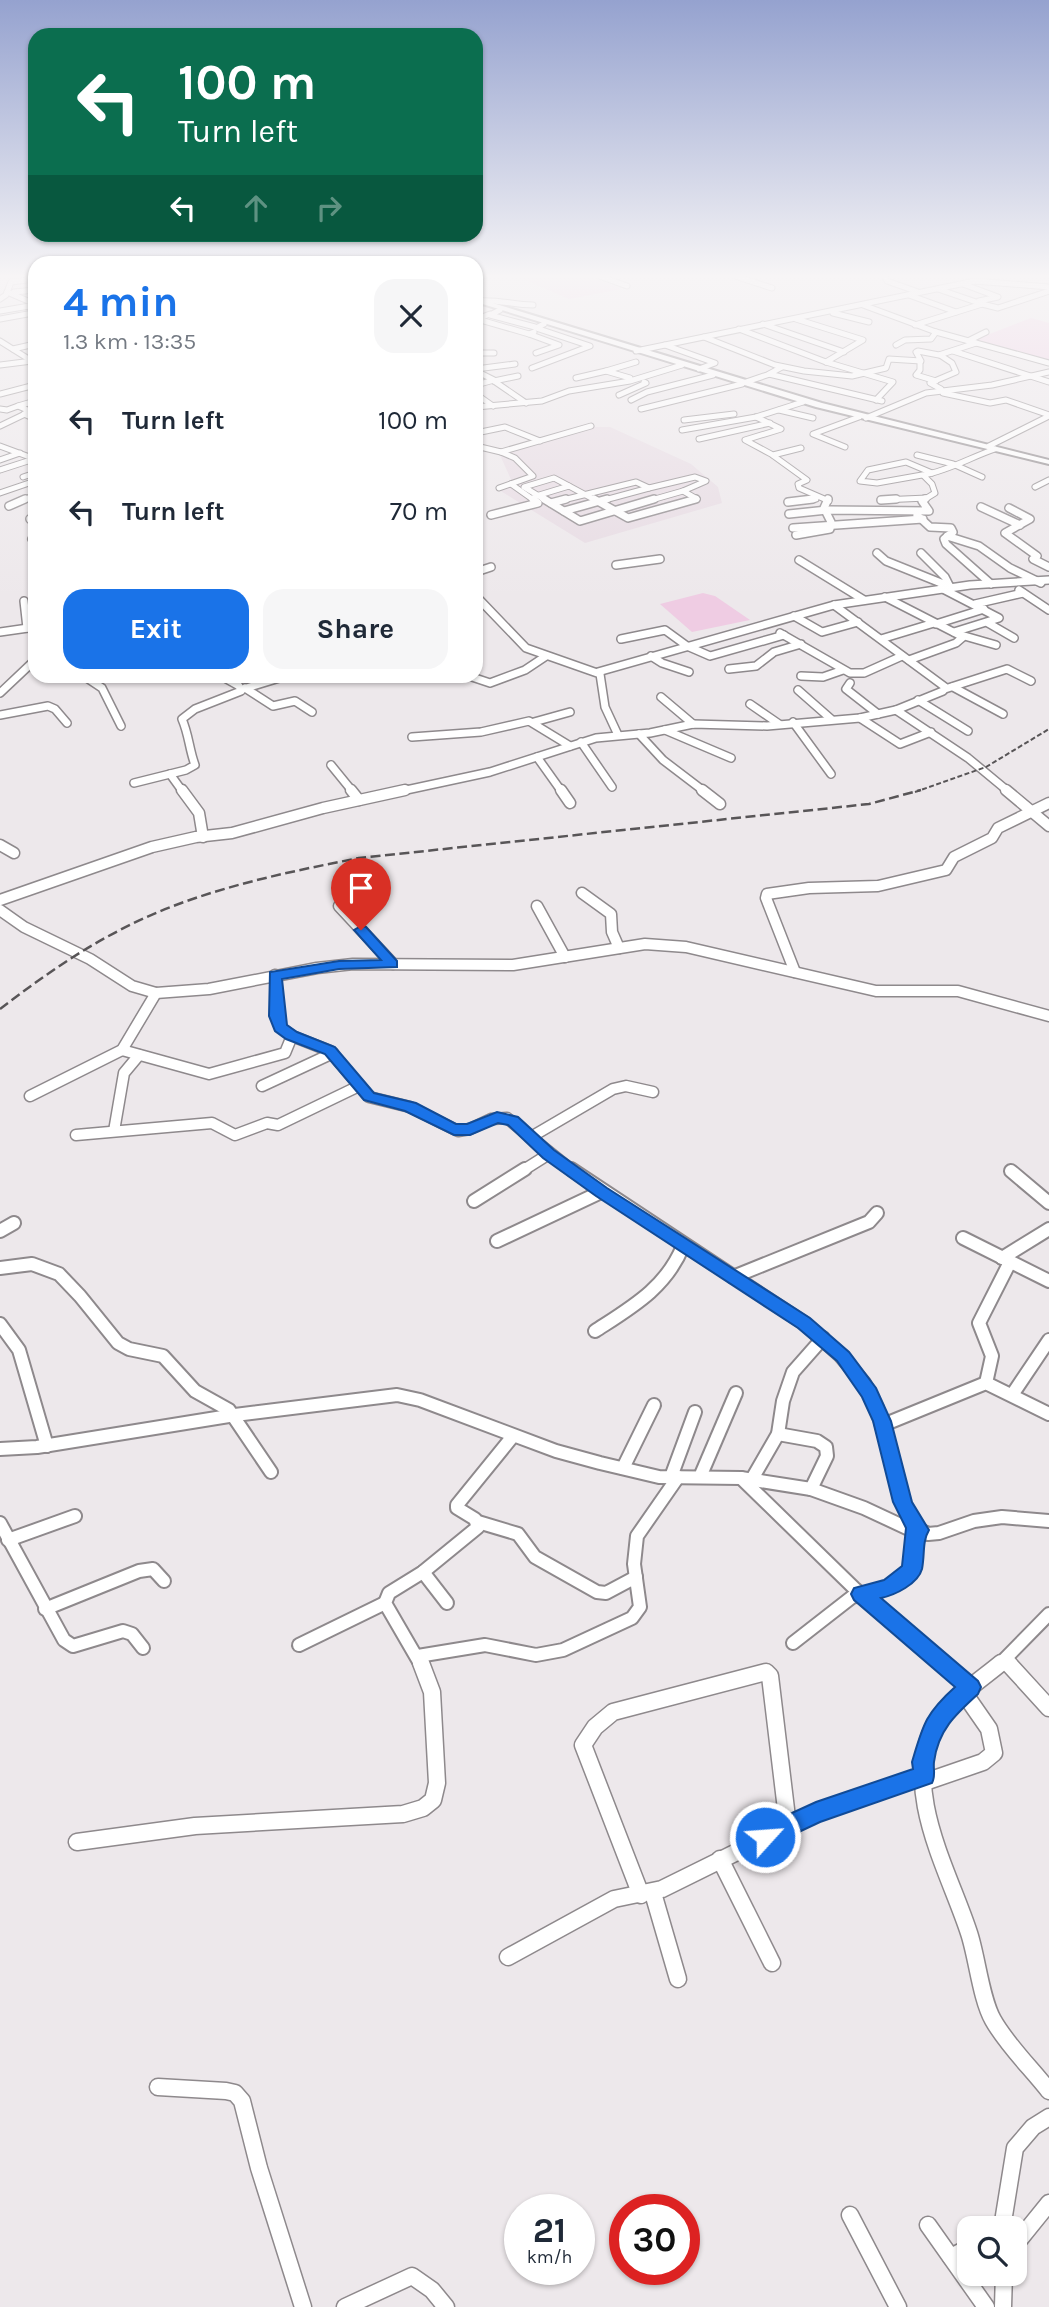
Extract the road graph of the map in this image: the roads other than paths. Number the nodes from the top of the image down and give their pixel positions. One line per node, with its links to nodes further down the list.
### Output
1 (499, 385): 22 (street)
2 (604, 385): 22 (street)
3 (642, 385): 15 (street)
4 (675, 385): 17 (street)
5 (736, 385): 28 (street)
6 (748, 385): 18 (main road)
7 (749, 385): 36 (main road)
8 (813, 385): 19 (street)
9 (890, 385): 19 (street)
10 (932, 385): 13 (street)
11 (981, 385): 13 (street)
12 (28, 387): 14 (street)
13 (941, 391): 23 (street); 33 (street)
14 (0, 394)
15 (619, 395)
16 (483, 399): 26 (street)
17 (631, 400)
18 (793, 400): 20 (main road); 38 (street)
19 (876, 400): 23 (street)
20 (803, 402): 30 (street); 36 (main road)
21 (28, 403): 24 (street)
22 (526, 403): 26 (street)
23 (894, 405): 36 (street)
24 (18, 406): 27 (street); 29 (street)
25 (483, 407): 26 (street)
26 (493, 407)
27 (0, 409)
28 (641, 409)
29 (28, 410)
30 (779, 410): 35 (street); 37 (street)
31 (28, 412): 32 (street)
32 (25, 414): 34 (street); 40 (street)
33 (1049, 415): 48 (street)
34 (28, 416)
35 (756, 416): 39 (street); 42 (street)
36 (862, 417): 47 (street); 48 (main road)
37 (813, 418)
38 (684, 421)
39 (770, 423): 44 (street); 53 (street)
40 (0, 426)
41 (592, 426): 45 (street)
42 (682, 430)
43 (483, 432): 45 (street)
44 (699, 439)
45 (540, 441): 51 (street)
46 (0, 446): 52 (street)
47 (845, 447)
48 (992, 447): 58 (main road); 59 (street)
49 (483, 448): 51 (street)
50 (802, 448): 53 (street)
51 (501, 452): 65 (street)
52 (20, 453): 55 (street); 56 (street)
53 (773, 455): 81 (street)
54 (917, 455): 59 (street)
55 (28, 456)
56 (0, 460)
57 (28, 461): 60 (street)
58 (1049, 461)
59 (953, 464): 61 (street); 66 (street)
60 (0, 470)
61 (932, 472): 63 (street); 63 (street)
62 (28, 475): 64 (street)
63 (922, 475): 82 (street)
64 (23, 477)
65 (533, 477): 67 (street); 70 (street)
66 (982, 477)
67 (546, 480): 71 (street); 79 (street)
68 (1049, 480): 72 (street)
69 (28, 483): 76 (street)
70 (511, 484): 73 (street); 97 (street)
71 (569, 486): 78 (street); 79 (street)
72 (1035, 487)
73 (499, 488)
74 (649, 488): 75 (street); 77 (street); 78 (street)
75 (683, 491): 83 (street); 90 (street)
76 (0, 493)
77 (632, 493): 83 (street); 85 (street)
78 (585, 494): 85 (street); 87 (street)
79 (536, 496): 87 (street)
80 (28, 498): 88 (street)
81 (823, 498): 86 (street); 93 (street)
82 (927, 498): 84 (street); 95 (street)
83 (647, 500): 90 (street); 92 (street)
84 (881, 500)
85 (598, 502): 92 (street); 94 (street)
86 (788, 502)
87 (551, 503): 94 (street)
88 (9, 506)
89 (981, 507): 100 (street)
90 (661, 509): 92 (street)
91 (1009, 509): 100 (street)
92 (614, 510): 94 (street)
93 (826, 510): 95 (street); 96 (street); 99 (street)
94 (564, 511)
95 (912, 512): 98 (street)
96 (789, 514)
97 (491, 515)
98 (923, 519): 99 (street); 101 (street)
99 (831, 525): 102 (street)
100 (1020, 525): 110 (street)
101 (929, 526): 103 (street); 103 (street)
102 (795, 531)
103 (945, 538): 112 (street); 113 (street)
104 (877, 553): 115 (street)
105 (921, 553): 115 (street)
106 (660, 559): 108 (street)
107 (799, 560): 119 (street)
108 (616, 565)
109 (491, 567): 111 (street)
110 (1049, 567)
111 (483, 570)
112 (1045, 582): 114 (street); 116 (street)
113 (991, 583): 114 (street); 115 (street)
114 (1011, 584): 117 (street)
115 (947, 587): 118 (street); 122 (street)
116 (1049, 588)
117 (1023, 593): 122 (street); 125 (street)
118 (885, 597): 119 (street); 130 (street)
119 (864, 600): 123 (street)
120 (24, 601): 126 (street)
121 (483, 603): 142 (street)
122 (975, 604): 124 (street)
123 (834, 605): 127 (street); 128 (street)
124 (984, 609): 129 (street); 130 (street)
125 (1049, 610)
126 (28, 616)
127 (794, 616): 128 (street); 131 (street)
128 (858, 622): 138 (street)
129 (988, 622): 134 (street); 136 (street)
130 (935, 623): 134 (street); 138 (street)
131 (764, 625): 135 (street); 141 (street)
132 (28, 628): 133 (street)
133 (0, 632)
134 (958, 634): 140 (street); 144 (street)
135 (784, 635): 139 (street); 141 (street)
136 (1014, 638)
137 (621, 639): 141 (street)
138 (881, 639): 144 (street)
139 (801, 644): 146 (street); 147 (street)
140 (996, 645)
141 (687, 646): 143 (street)
142 (546, 656): 149 (street); 151 (street)
143 (651, 656): 148 (street); 149 (street)
144 (906, 658): 147 (street); 157 (street)
145 (28, 667): 160 (street)
146 (729, 669)
147 (843, 670): 150 (street)
148 (690, 672)
149 (598, 673): 182 (street)
150 (801, 676)
151 (483, 681)
152 (1031, 681): 157 (street)
153 (94, 683): 177 (street)
154 (234, 683): 158 (street)
155 (263, 683): 158 (street)
156 (850, 683): 167 (street)
157 (949, 688): 162 (street); 168 (street)
158 (244, 689): 165 (street); 189 (street)
159 (798, 690): 171 (street)
160 (0, 693)
161 (661, 697): 175 (street)
162 (918, 700): 164 (street); 179 (street)
163 (750, 704): 176 (street)
164 (895, 710): 167 (street); 180 (street)
165 (312, 712)
166 (570, 712): 172 (street)
167 (877, 714): 170 (street)
168 (1003, 714)
169 (0, 715): 174 (street)
170 (860, 718): 171 (street); 180 (street)
171 (831, 719): 173 (street)
172 (534, 722): 183 (street); 185 (street)
173 (793, 722): 176 (street); 190 (street)
174 (67, 723)
175 (693, 724): 176 (street); 178 (street)
176 (779, 724)
177 (121, 726)
178 (665, 730): 181 (street); 187 (street)
179 (968, 731)
180 (931, 732): 197 (street)
181 (639, 734): 182 (street); 196 (street)
182 (618, 735): 184 (street)
183 (412, 737)
184 (581, 742): 185 (street); 192 (street)
185 (570, 746): 186 (street)
186 (537, 757): 193 (street); 194 (street)
187 (731, 758)
188 (331, 765): 193 (street)
189 (170, 774): 191 (street); 199 (street)
190 (831, 774)
191 (134, 783)
192 (612, 787)
193 (359, 800): 199 (street)
194 (570, 803)
195 (1049, 803): 197 (street)
196 (720, 804)
197 (1031, 811): 198 (street); 210 (street)
198 (1049, 826)
199 (199, 837): 203 (street)
200 (0, 845): 201 (street)
201 (14, 853)
202 (582, 893): 207 (street)
203 (0, 900)
204 (339, 906): 209 (street)
205 (537, 906): 208 (street)
206 (0, 910): 212 (street)
207 (618, 947): 208 (street); 210 (street)
208 (565, 957): 209 (street)
209 (393, 964): 211 (street)
210 (794, 972): 213 (street)
211 (275, 975): 212 (street); 214 (street)
212 (156, 993): 215 (street)
213 (1049, 1016)
214 (292, 1035): 216 (street); 217 (street)
215 (122, 1050): 217 (street); 221 (street)
216 (333, 1053): 218 (street); 219 (street)
217 (139, 1055): 222 (street)
218 (262, 1086)
219 (359, 1086): 222 (street); 224 (street)
220 (653, 1092): 224 (street)
221 (30, 1096)
222 (114, 1131): 223 (street)
223 (76, 1135)
224 (531, 1137): 225 (street)
225 (549, 1154): 227 (street); 228 (street)
226 (1011, 1171): 229 (street)
227 (601, 1192): 235 (street); 236 (street)
228 (474, 1201)
229 (1049, 1203)
230 (877, 1213): 239 (street)
231 (14, 1223): 233 (street)
232 (1049, 1229): 237 (street)
233 (0, 1231)
234 (963, 1238): 237 (street)
235 (496, 1241)
236 (684, 1246): 239 (street); 242 (street)
237 (1006, 1260): 240 (street); 245 (street)
238 (0, 1268): 251 (street)
239 (733, 1277): 243 (street)
240 (1049, 1281)
241 (0, 1324): 255 (street)
242 (595, 1331)
243 (823, 1338): 252 (street); 253 (street)
244 (1048, 1343): 247 (street)
245 (986, 1383): 247 (street); 252 (street)
246 (736, 1392): 260 (street)
247 (1012, 1395): 250 (street)
248 (654, 1405): 257 (street)
249 (695, 1412): 259 (street)
250 (1049, 1414)
251 (235, 1415): 254 (street); 255 (street); 258 (street)
252 (883, 1425): 267 (street)
253 (778, 1434): 261 (street); 262 (street)
254 (513, 1436): 257 (street); 265 (street)
255 (47, 1446): 256 (street)
256 (0, 1449)
257 (624, 1468): 259 (street)
258 (271, 1472)
259 (674, 1477): 260 (street); 270 (street)
260 (700, 1477): 261 (street)
261 (747, 1479): 262 (street); 272 (street)
262 (811, 1489): 267 (street)
263 (75, 1516): 268 (street)
264 (1049, 1521): 267 (street)
265 (478, 1522): 269 (street); 270 (street)
266 (0, 1523): 268 (street)
267 (917, 1530): 272 (street)
268 (8, 1540): 275 (street)
269 (423, 1572): 273 (street); 274 (street)
270 (636, 1577): 280 (street)
271 (164, 1581): 275 (street)
272 (862, 1594): 277 (street); 282 (street)
273 (385, 1603): 278 (street); 280 (street)
274 (447, 1604)
275 (45, 1609): 279 (street)
276 (1049, 1614): 281 (street)
277 (793, 1643)
278 (299, 1645)
279 (143, 1648)
280 (418, 1656): 286 (street)
281 (1005, 1660): 282 (street); 283 (street)
282 (967, 1690): 284 (street); 284 (street)
283 (1049, 1708)
284 (924, 1779): 285 (street); 293 (street)
285 (788, 1826): 287 (street); 288 (street)
286 (77, 1842)
287 (720, 1859): 288 (street); 290 (street)
288 (647, 1894): 289 (street); 291 (street)
289 (508, 1956)
290 (772, 1963)
291 (678, 1979)
292 (158, 2087): 303 (street)
293 (1049, 2091)
294 (1049, 2117): 297 (street)
295 (1049, 2203): 299 (street)
296 (850, 2215): 306 (street)
297 (1004, 2216)
298 (928, 2225): 301 (street)
299 (1027, 2230)
300 (957, 2254): 301 (street)
301 (951, 2257): 307 (street)
302 (1004, 2286): 308 (street)
303 (303, 2307)
304 (345, 2307): 305 (street)
305 (446, 2307)
306 (898, 2307)
307 (986, 2307)
308 (1003, 2307)

